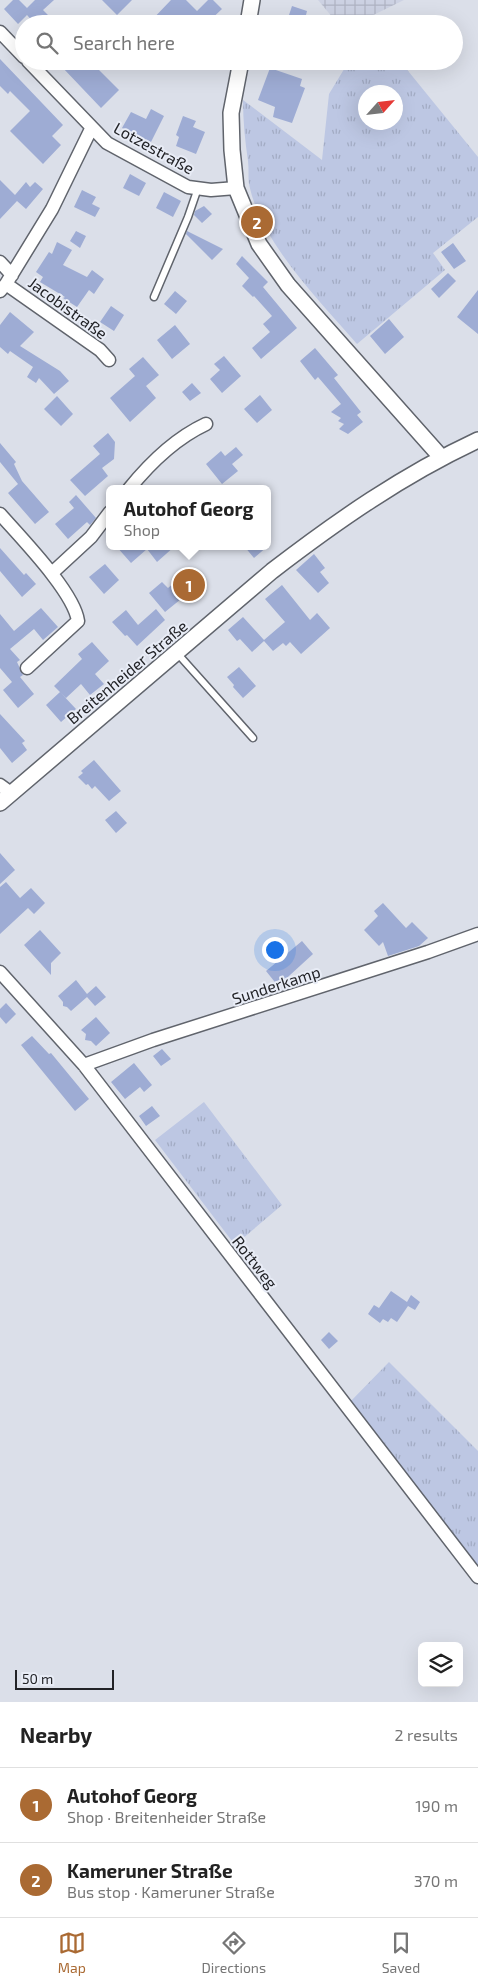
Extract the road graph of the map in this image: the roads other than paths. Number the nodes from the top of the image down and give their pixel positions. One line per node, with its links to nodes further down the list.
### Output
1 (252, 0): 2 (street)
2 (250, 15)
3 (0, 32): 4 (street)
4 (15, 48)
5 (36, 70): 7 (street, Lotzestraße)
6 (239, 70): 9 (street)
7 (91, 128): 8 (street, Lotzestraße); 11 (street)
8 (198, 188): 9 (street, Lotzestraße); 12 (lane)
9 (236, 188): 16 (street)
10 (0, 262): 11 (street, Jacobistraße)
11 (6, 284): 13 (street, Jacobistraße)
12 (154, 297)
13 (109, 360)
14 (206, 424): 17 (street)
15 (478, 440): 16 (street, Breitenheider Straße)
16 (441, 457): 21 (street, Breitenheider Straße)
17 (132, 485)
18 (0, 514): 20 (street)
19 (106, 517): 20 (street)
20 (52, 573): 22 (street)
21 (177, 653): 23 (lane); 24 (street, Breitenheider Straße)
22 (27, 668)
23 (253, 738)
24 (4, 794)
25 (478, 934): 27 (street, Sunderkamp)
26 (0, 972): 27 (street, Rottweg)
27 (84, 1065): 28 (street, Rottweg)
28 (478, 1577)

